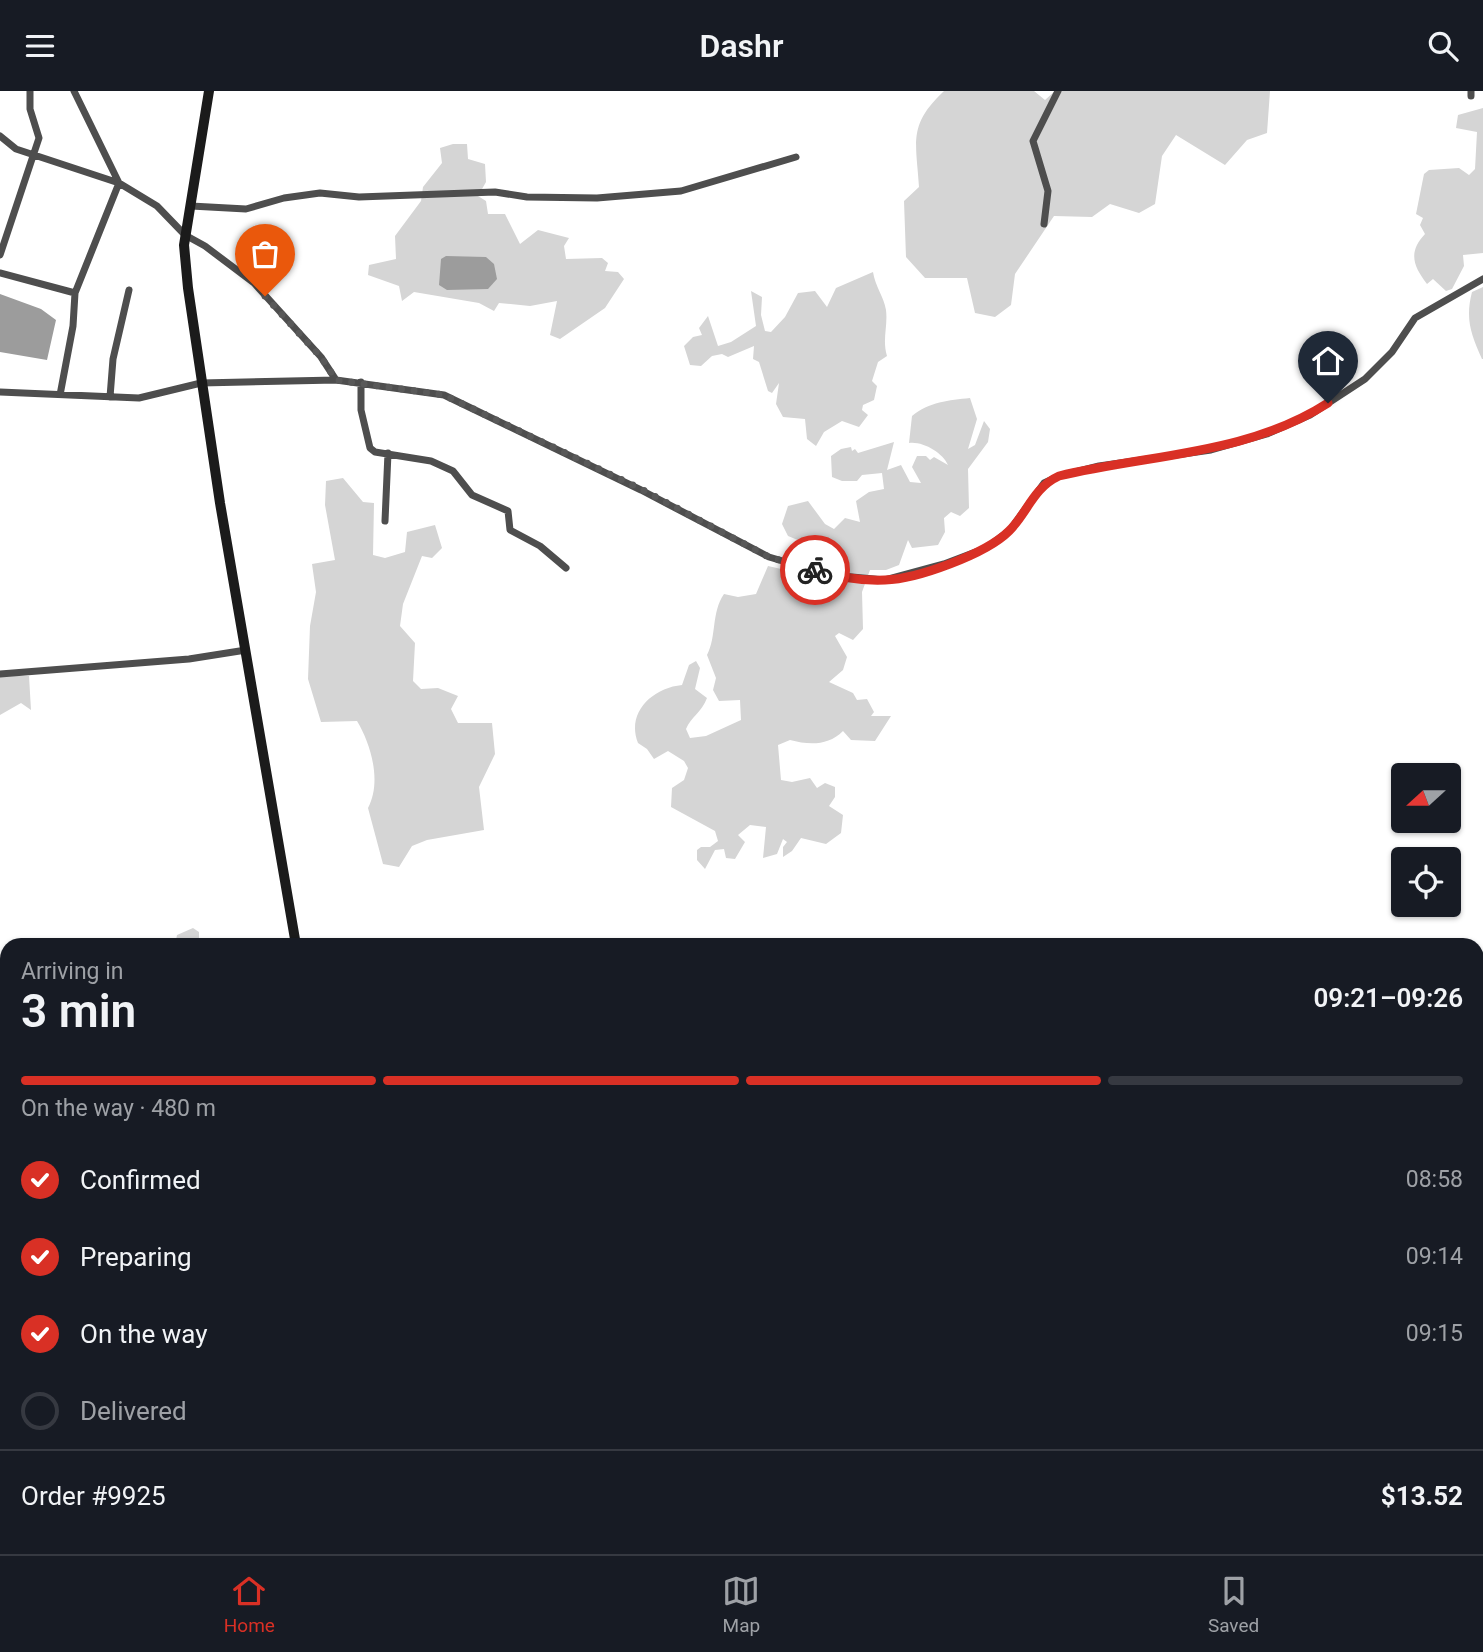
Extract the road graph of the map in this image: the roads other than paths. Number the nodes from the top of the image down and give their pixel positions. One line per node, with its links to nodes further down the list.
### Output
1 (30, 91): 6 (street)
2 (74, 91): 8 (street)
3 (209, 91): 9 (main road)
4 (1058, 91): 10 (street)
5 (0, 137): 6 (street)
6 (34, 153): 8 (street); 12 (street)
7 (796, 157): 9 (street)
8 (118, 183): 11 (street); 16 (street)
9 (191, 206): 11 (main road)
10 (1044, 224)
11 (186, 235): 17 (street); 18 (main road)
12 (0, 255)
13 (0, 273): 16 (street)
14 (1483, 279): 19 (street)
15 (129, 290): 22 (street)
16 (75, 293): 21 (street)
17 (336, 380): 18 (street); 19 (street)
18 (201, 383): 22 (street); 26 (main road)
19 (361, 383): 23 (street)
20 (0, 392): 21 (street)
21 (61, 395): 22 (street)
22 (110, 397)
23 (388, 453): 24 (street); 25 (street)
24 (385, 521)
25 (566, 568)
26 (246, 650): 27 (street); 28 (main road)
27 (0, 674)
28 (295, 938)

